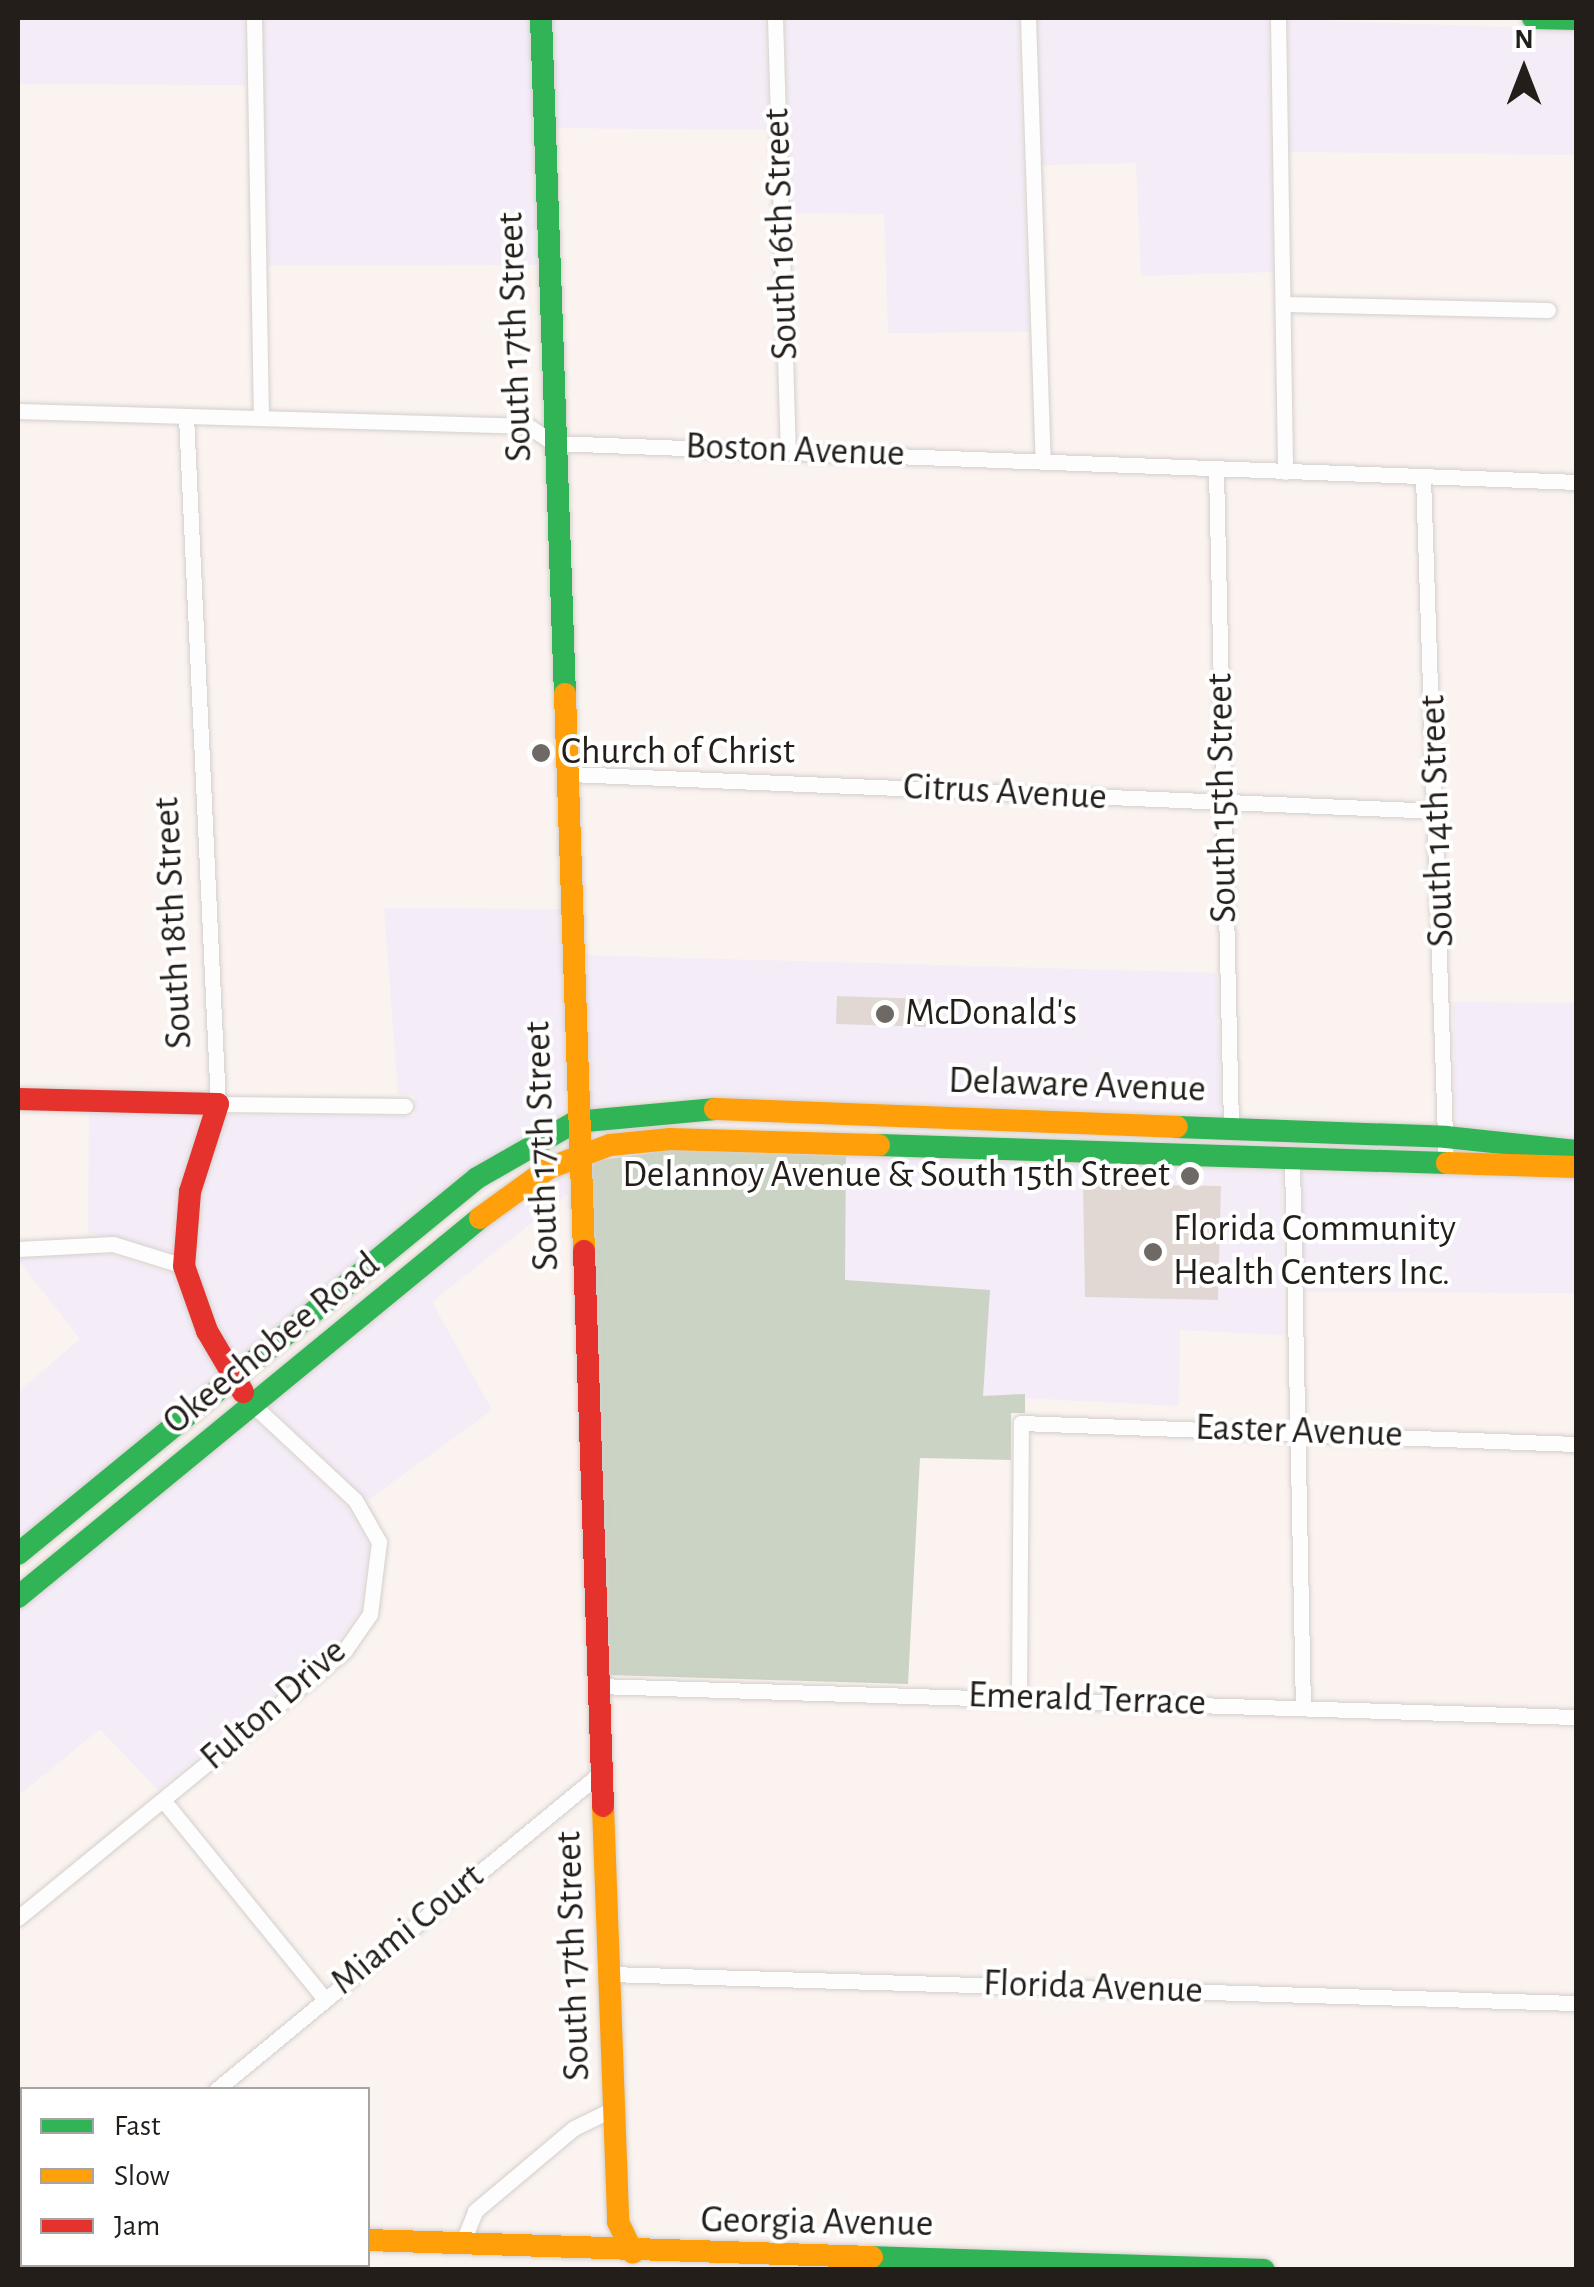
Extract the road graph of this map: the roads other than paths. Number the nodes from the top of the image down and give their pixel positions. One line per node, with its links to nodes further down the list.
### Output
1 (254, 18): 12 (street)
2 (540, 18): 13 (street, South 17th Street)
3 (775, 18): 14 (street, South 16th Street)
4 (1028, 18): 15 (street)
5 (1278, 18): 8 (street)
6 (1533, 18): 7 (street)
7 (1576, 20)
8 (1283, 304): 9 (street); 17 (street)
9 (1548, 310)
10 (18, 411): 11 (street, Boston Avenue)
11 (186, 416): 12 (street, Boston Avenue); 24 (street, South 18th Street)
12 (261, 418): 13 (street, Boston Avenue)
13 (553, 443): 14 (street, Boston Avenue); 20 (street, South 17th Street)
14 (788, 450): 15 (street, Boston Avenue)
15 (1043, 462): 16 (street, Boston Avenue)
16 (1216, 470): 17 (street, Boston Avenue); 21 (street, South 15th Street)
17 (1286, 472): 18 (street, Boston Avenue)
18 (1422, 477): 19 (street, Boston Avenue); 22 (street, South 14th Street)
19 (1576, 482)
20 (570, 774): 21 (street, Citrus Avenue); 26 (street, South 17th Street)
21 (1222, 803): 22 (street, Citrus Avenue); 27 (street, South 15th Street)
22 (1440, 811): 28 (street, South 14th Street)
23 (18, 1100): 24 (street)
24 (218, 1104): 25 (street); 35 (street, South 18th Street)
25 (405, 1106)
26 (575, 1122): 27 (street, Delaware Avenue); 30 (street, South 17th Street); 36 (street, Okeechobee Road)
27 (1231, 1127): 28 (street, Delaware Avenue)
28 (1446, 1136): 29 (street, Delaware Avenue); 32 (street, South 14th Street)
29 (1576, 1151)
30 (576, 1156): 31 (street, Delaware Avenue); 37 (street, Okeechobee Road); 42 (street, South 17th Street)
31 (1292, 1161): 32 (street, Delaware Avenue); 38 (street)
32 (1446, 1166): 33 (street, Delaware Avenue)
33 (1576, 1167)
34 (18, 1249): 35 (street)
35 (184, 1266): 36 (street, South 18th Street)
36 (233, 1380): 37 (street, South 18th Street); 40 (street, Okeechobee Road)
37 (254, 1405): 41 (street, Okeechobee Road); 47 (street, Fulton Drive)
38 (1294, 1431): 39 (street, Easter Avenue); 43 (street, Easter Avenue); 44 (street)
39 (1576, 1444)
40 (18, 1554)
41 (18, 1597)
42 (598, 1686): 43 (street, Emerald Terrace); 46 (street, South 17th Street)
43 (1019, 1698): 44 (street, Emerald Terrace)
44 (1303, 1708): 45 (street, Emerald Terrace)
45 (1576, 1716)
46 (602, 1773): 49 (street, South 17th Street); 50 (street, Miami Court)
47 (163, 1800): 48 (street, Fulton Drive); 50 (street)
48 (18, 1918)
49 (609, 1974): 51 (street, Florida Avenue); 53 (street, South 17th Street)
50 (324, 1998): 52 (street, Miami Court)
51 (1576, 2003)
52 (220, 2087)
53 (615, 2108): 55 (street); 56 (street, South 17th Street)
54 (370, 2240): 55 (street, Georgia Avenue)
55 (462, 2244): 56 (street, Georgia Avenue)
56 (633, 2261): 57 (street, Georgia Avenue)
57 (1191, 2268): 58 (street, Georgia Avenue)
58 (1264, 2270)

